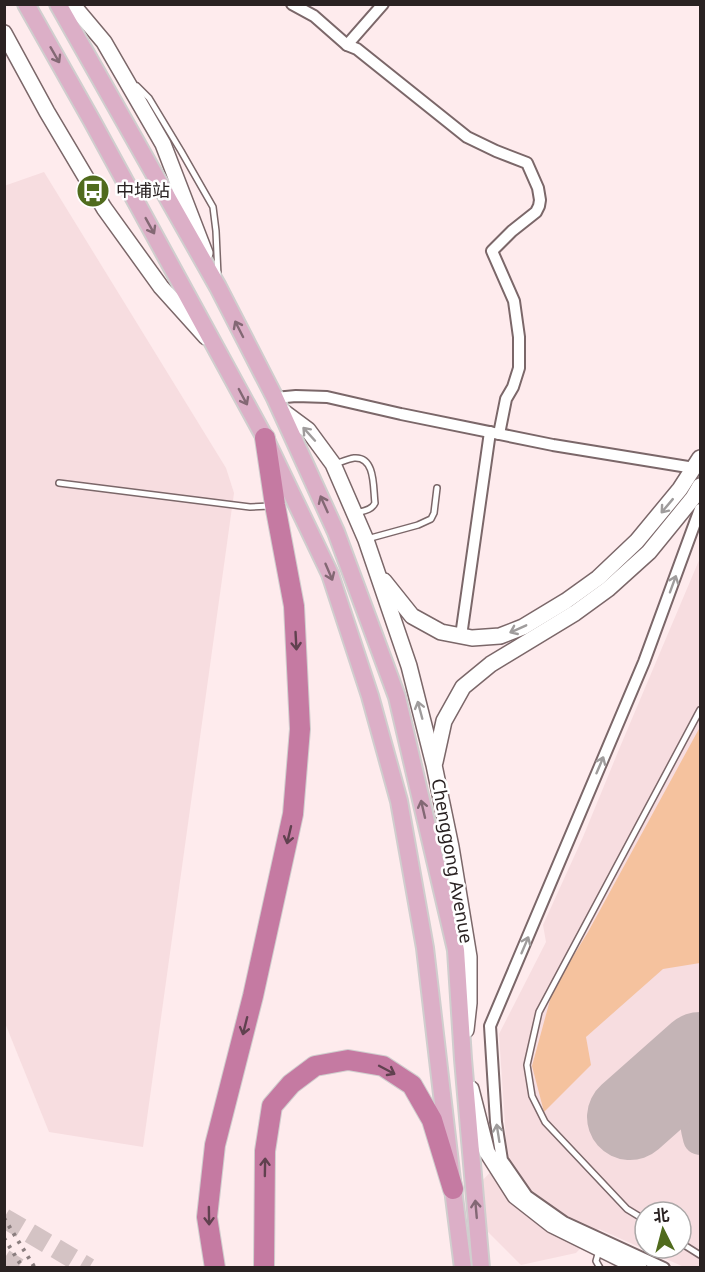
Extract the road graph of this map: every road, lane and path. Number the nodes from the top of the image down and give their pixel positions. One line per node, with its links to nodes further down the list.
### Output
1 (26, 4): 10 (main road, one-way to 10)
2 (58, 4): 9 (main road)
3 (72, 4): 8 (main road)
4 (292, 4): 7 (street)
5 (383, 4): 7 (street)
6 (4, 33): 10 (main road)
7 (347, 45): 12 (street)
8 (119, 68): 9 (main road); 9 (lane)
9 (218, 287): 11 (main road, one-way to 9)
10 (217, 350): 13 (main road, one-way to 13)
11 (278, 404): 12 (street); 15 (main road, Chenggong Avenue, one-way to 11); 27 (main road, one-way to 11)
12 (495, 433): 14 (street); 24 (street)
13 (265, 438): 19 (highway); 28 (main road, one-way to 28)
14 (697, 463): 24 (main road, one-way to 24)
15 (333, 464): 21 (main road, Chenggong Avenue); 21 (lane)
16 (59, 483): 19 (lane)
17 (700, 486): 26 (main road)
18 (436, 488): 22 (lane)
19 (275, 505): 31 (highway, one-way to 31)
20 (700, 509): 37 (street, one-way to 20)
21 (355, 513): 22 (main road, Chenggong Avenue)
22 (366, 540): 23 (main road, Chenggong Avenue)
23 (378, 573): 24 (main road); 26 (main road, Chenggong Avenue, one-way to 23)
24 (461, 636)
25 (700, 710): 29 (lane)
26 (434, 765): 27 (main road, Chenggong Avenue)
27 (463, 1059): 30 (main road, Chenggong Avenue); 34 (main road, one-way to 27)
28 (453, 1189): 32 (highway, one-way to 28); 33 (main road)
29 (633, 1213)
30 (604, 1251): 35 (lane); 36 (main road, Chenggong Avenue)
31 (215, 1268)
32 (264, 1268)
33 (463, 1268)
34 (481, 1268)
35 (600, 1268)
36 (639, 1268)
37 (664, 1268)

